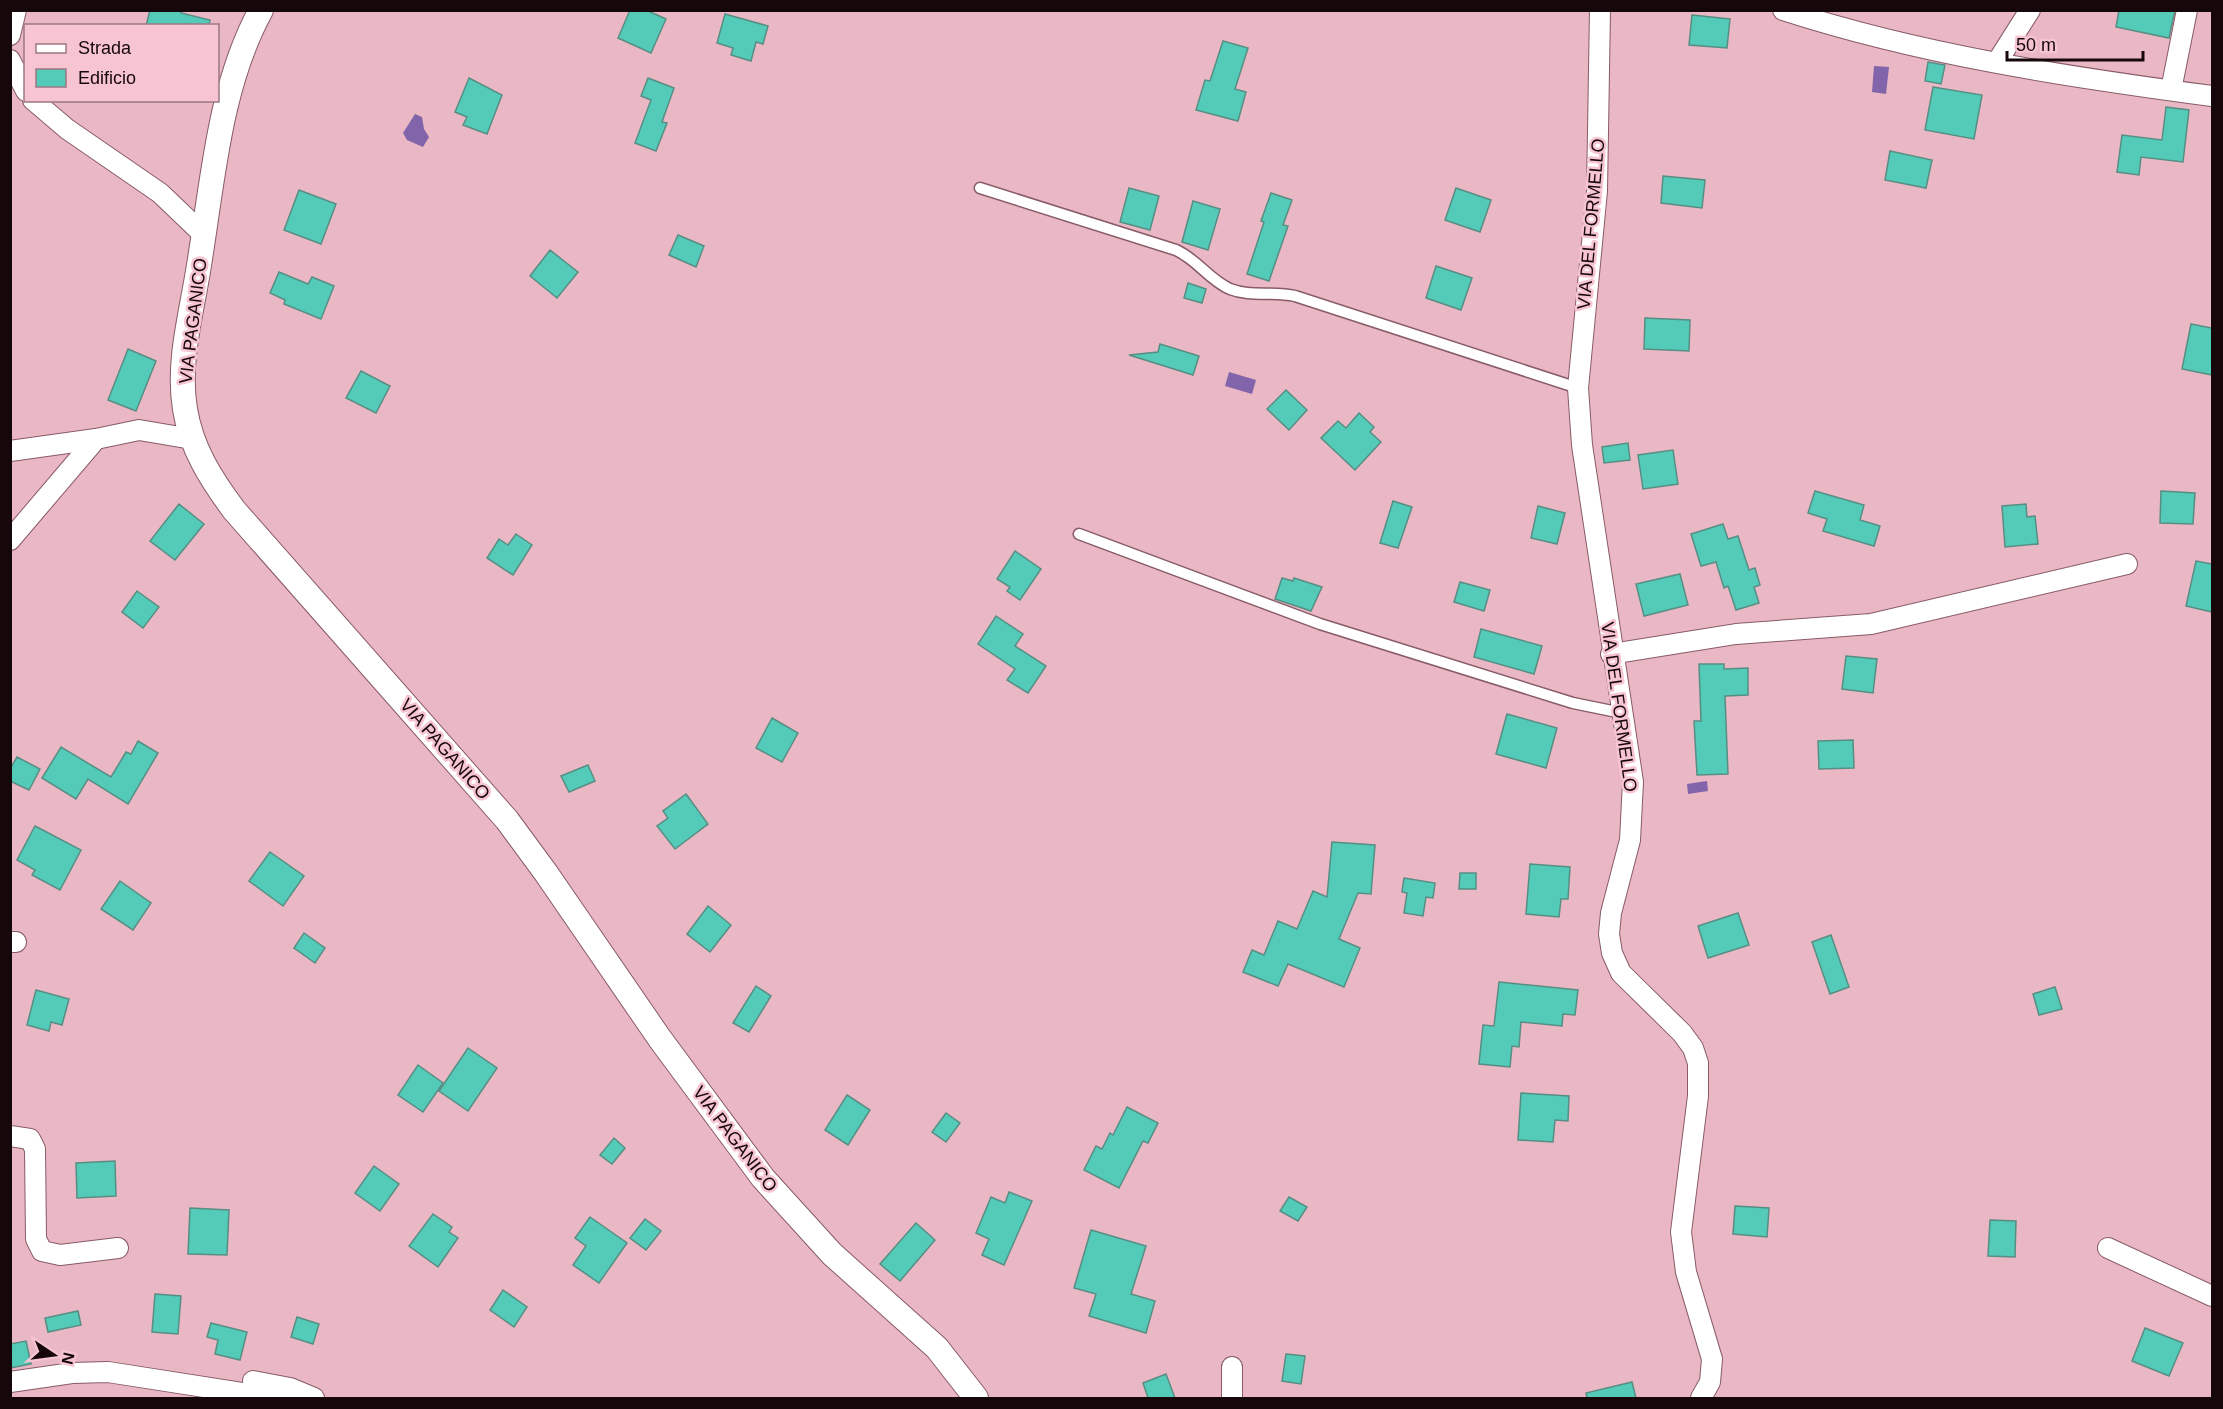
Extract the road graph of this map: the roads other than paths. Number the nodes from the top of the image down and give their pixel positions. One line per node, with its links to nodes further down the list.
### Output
1 (16, 10): 7 (street)
2 (261, 10): 15 (street, VIA PAGANICO)
3 (1600, 10): 16 (street, VIA DEL FORMELLO)
4 (1783, 10): 9 (street)
5 (2030, 10): 9 (street)
6 (2187, 10): 11 (street)
7 (10, 35)
8 (10, 60): 10 (street)
9 (1997, 62): 11 (street)
10 (24, 87)
11 (2171, 90): 12 (street)
12 (2212, 96)
13 (35, 102): 15 (street)
14 (980, 188): 16 (lane)
15 (204, 235): 18 (street, VIA PAGANICO)
16 (1578, 388): 23 (street, VIA DEL FORMELLO)
17 (96, 439): 18 (street); 19 (street); 21 (street)
18 (192, 439): 34 (street, VIA PAGANICO)
19 (10, 451)
20 (1079, 534): 24 (lane)
21 (10, 540)
22 (2127, 564): 23 (street)
23 (1611, 654): 24 (street, VIA DEL FORMELLO)
24 (1622, 713): 36 (street, VIA DEL FORMELLO)
25 (10, 1136): 26 (street)
26 (118, 1248)
27 (2108, 1248): 28 (street)
28 (2212, 1296)
29 (138, 1362): 33 (street)
30 (1232, 1367): 35 (street)
31 (10, 1382): 32 (street)
32 (274, 1398)
33 (314, 1398)
34 (976, 1398)
35 (1232, 1398)
36 (1701, 1398)

